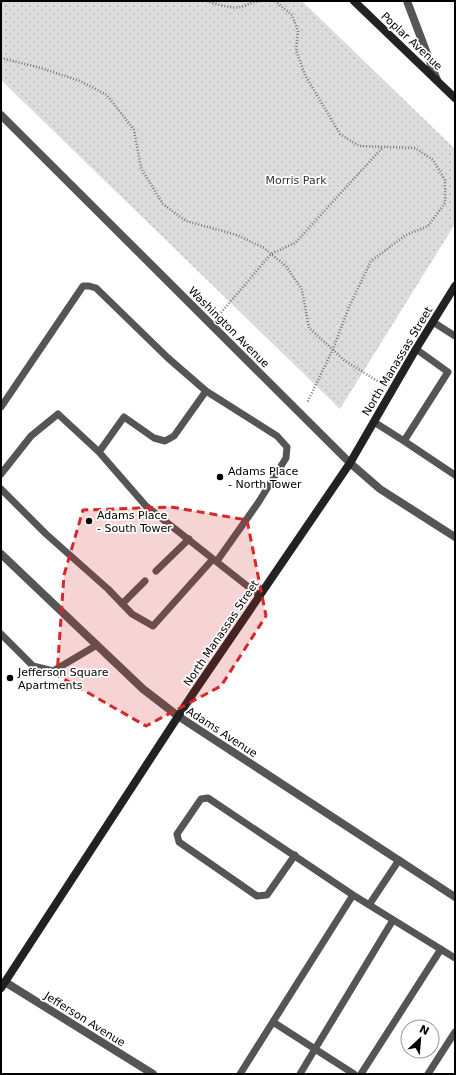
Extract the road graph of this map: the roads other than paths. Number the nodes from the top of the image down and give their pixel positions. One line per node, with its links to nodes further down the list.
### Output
1 (354, 1): 3 (main road, Poplar Avenue)
2 (407, 1): 3 (street)
3 (437, 80): 4 (main road, Poplar Avenue)
4 (455, 98)
5 (1, 116): 15 (street, Washington Avenue)
6 (455, 286): 7 (main road, North Manassas Street)
7 (433, 322): 8 (lane); 9 (main road, North Manassas Street)
8 (455, 336)
9 (416, 349): 12 (main road, North Manassas Street); 13 (lane)
10 (206, 391): 11 (lane); 14 (lane); 22 (lane)
11 (1, 406)
12 (374, 422): 13 (lane); 15 (main road, North Manassas Street)
13 (404, 441): 17 (lane)
14 (99, 452): 16 (lane); 20 (lane)
15 (350, 463): 19 (street, Washington Avenue); 25 (main road, North Manassas Street)
16 (1, 474)
17 (455, 475)
18 (1, 490): 26 (lane)
19 (455, 537)
20 (189, 539): 22 (lane); 23 (lane)
21 (1, 554): 28 (street, Adams Avenue)
22 (215, 560): 25 (lane); 26 (lane)
23 (156, 571)
24 (145, 581): 26 (lane)
25 (260, 596): 29 (main road, North Manassas Street)
26 (122, 604)
27 (1, 634): 28 (lane)
28 (97, 645): 29 (street, Adams Avenue)
29 (178, 716): 31 (street, Adams Avenue); 38 (main road, North Manassas Street)
30 (294, 855): 30 (lane); 32 (lane)
31 (399, 860): 33 (street, Adams Avenue); 34 (lane)
32 (354, 895): 34 (lane); 39 (lane)
33 (455, 897)
34 (369, 904): 35 (lane)
35 (393, 920): 36 (lane); 41 (lane)
36 (440, 949): 37 (lane); 46 (lane)
37 (455, 958)
38 (2, 981): 42 (street, Jefferson Avenue)
39 (273, 1022): 41 (lane); 43 (lane)
40 (455, 1032): 47 (lane)
41 (315, 1049): 44 (lane); 45 (lane)
42 (154, 1074)
43 (240, 1074)
44 (300, 1074)
45 (354, 1074)
46 (361, 1074)
47 (428, 1074)

